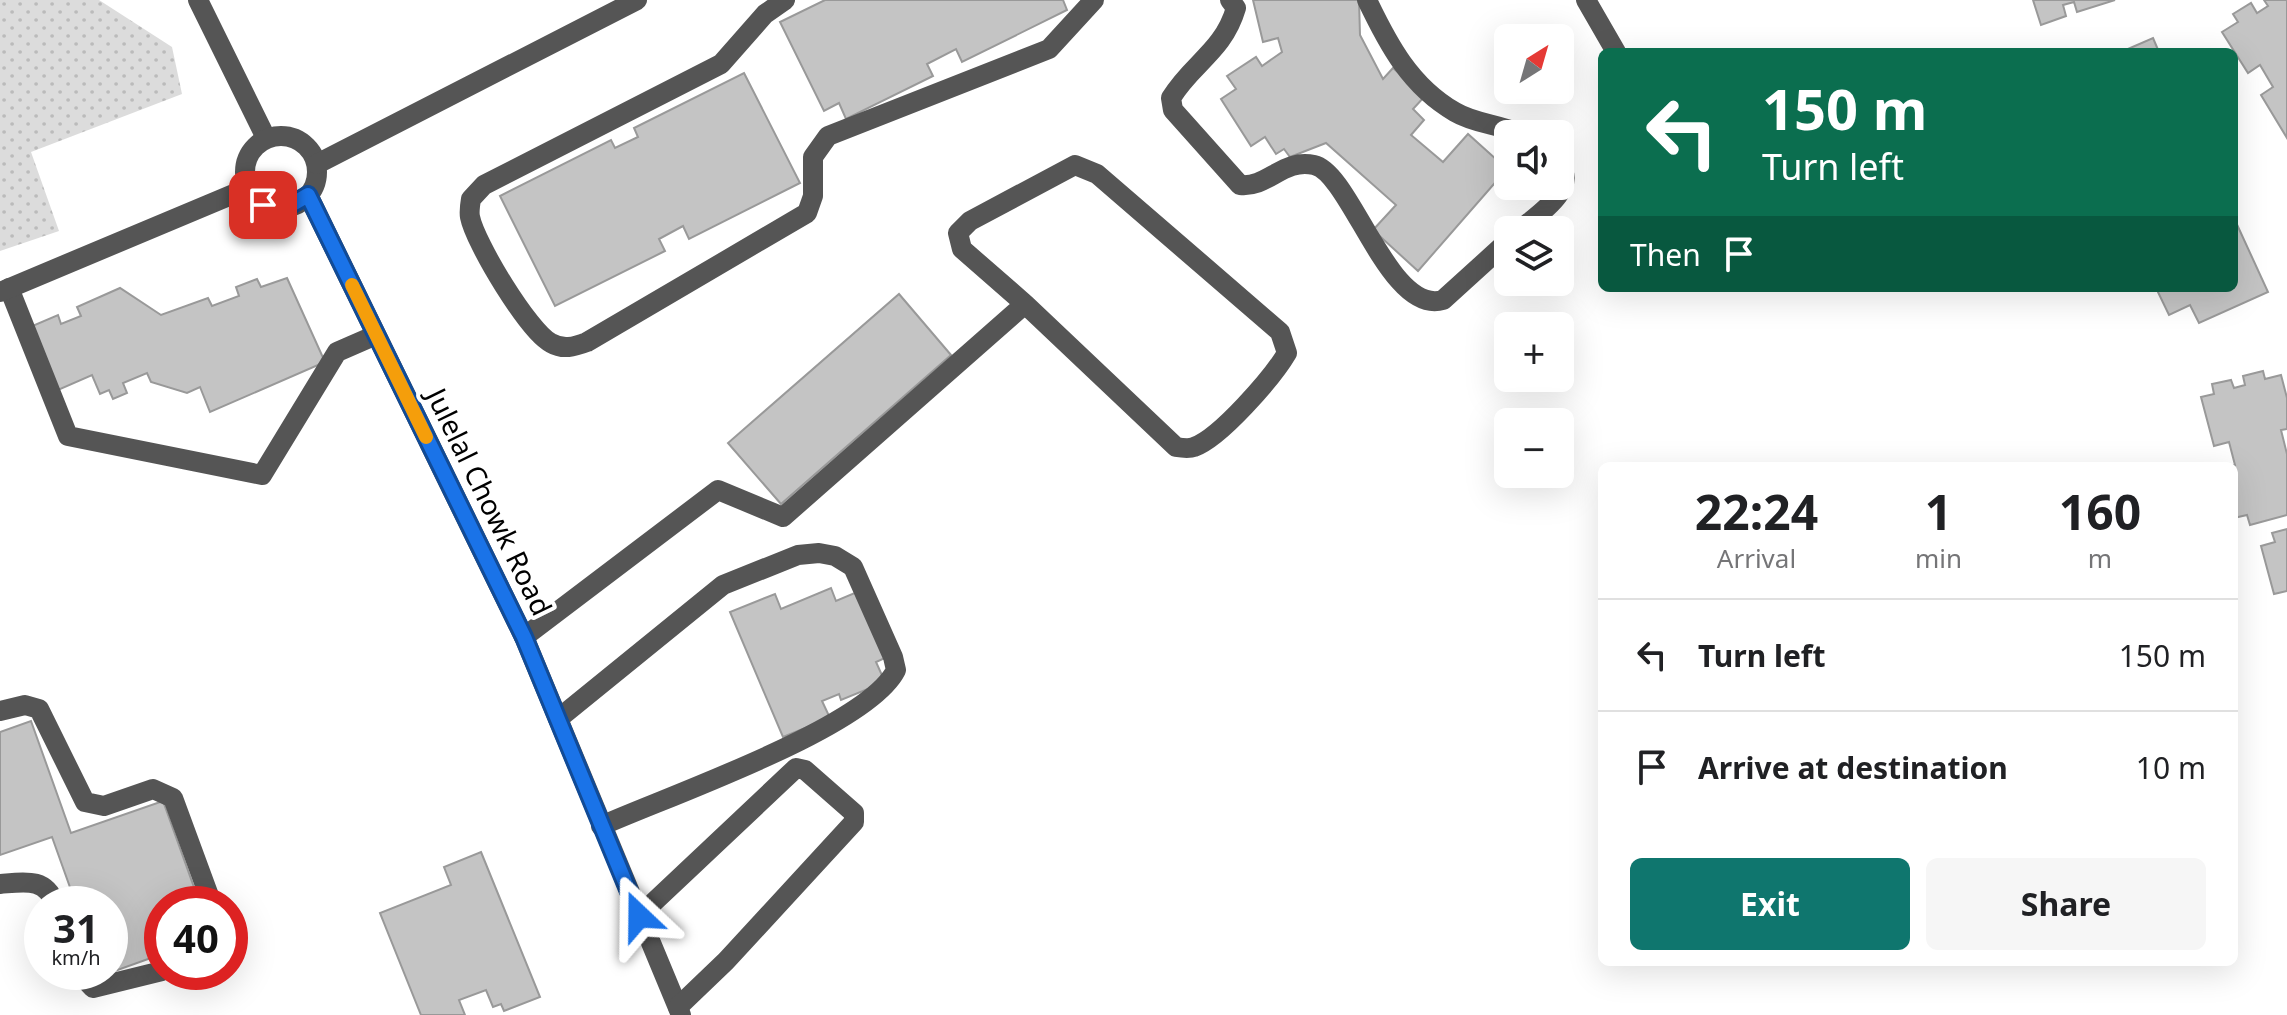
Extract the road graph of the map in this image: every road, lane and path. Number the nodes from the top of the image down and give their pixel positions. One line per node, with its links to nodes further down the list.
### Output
1 (198, 0): 10 (street)
2 (637, 0): 11 (street)
3 (785, 0): 4 (street)
4 (1094, 0)
5 (1230, 0): 16 (street)
6 (1367, 0): 9 (street)
7 (1586, 0): 8 (street)
8 (1614, 48)
9 (1494, 125)
10 (266, 138): 11 (street); 12 (street)
11 (317, 164): 13 (street)
12 (248, 188): 13 (street); 17 (street)
13 (308, 195): 19 (street, Julelal Chowk Road)
14 (1553, 200): 15 (street)
15 (1536, 216)
16 (1494, 254)
17 (4, 290): 19 (street)
18 (1025, 304): 18 (street); 20 (street)
19 (376, 335): 20 (street, Julelal Chowk Road)
20 (524, 637): 22 (street, Julelal Chowk Road)
21 (0, 711): 26 (street)
22 (558, 719): 23 (street, Julelal Chowk Road); 23 (street)
23 (601, 826): 27 (street, Julelal Chowk Road)
24 (0, 884): 25 (street)
25 (42, 886)
26 (205, 886)
27 (639, 916): 28 (street, Julelal Chowk Road); 28 (street)
28 (680, 1011)

